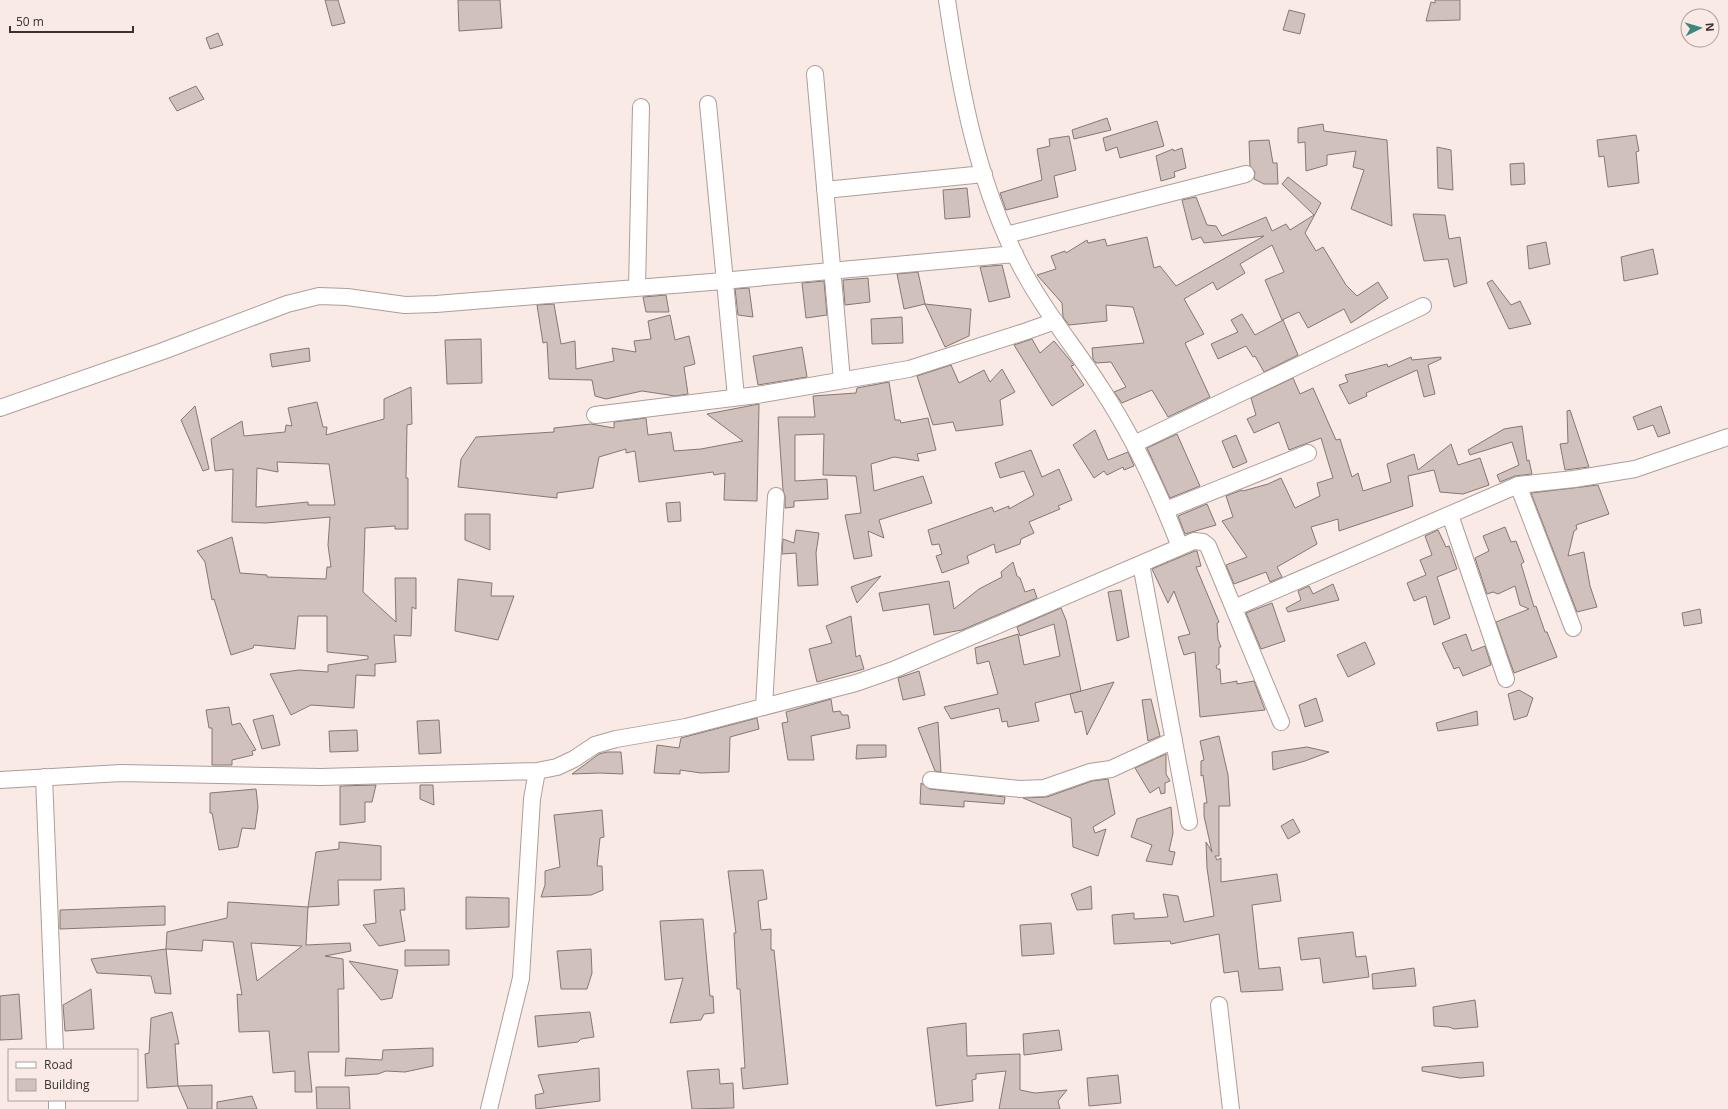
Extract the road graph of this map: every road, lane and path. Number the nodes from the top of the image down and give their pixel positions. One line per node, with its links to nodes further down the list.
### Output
1 (947, 0): 5 (street)
2 (815, 74): 7 (street)
3 (708, 104): 11 (street)
4 (641, 107): 12 (street)
5 (984, 174): 7 (street); 8 (street)
6 (1246, 174): 8 (street)
7 (825, 190): 10 (street)
8 (1006, 235): 9 (street)
9 (1015, 254): 10 (street); 14 (street)
10 (832, 271): 11 (street); 15 (street)
11 (725, 281): 12 (street); 16 (street)
12 (637, 288): 17 (street)
13 (1423, 306): 20 (street)
14 (1055, 321): 15 (street); 20 (street)
15 (842, 380): 16 (street)
16 (736, 397): 18 (street)
17 (0, 408)
18 (595, 414)
19 (1728, 437): 22 (street)
20 (1134, 444): 24 (street)
21 (1308, 454): 24 (street)
22 (1518, 485): 25 (street); 29 (street)
23 (776, 496): 31 (street)
24 (1166, 510): 26 (street)
25 (1450, 515): 28 (street); 30 (street)
26 (1180, 547): 27 (street); 28 (street)
27 (1141, 564): 31 (street); 33 (street)
28 (1234, 608): 32 (street)
29 (1573, 628)
30 (1506, 679)
31 (764, 707): 34 (street)
32 (1281, 722)
33 (1174, 740): 37 (street); 38 (street)
34 (537, 771): 35 (street); 41 (street)
35 (44, 777): 36 (street); 40 (street)
36 (0, 780)
37 (931, 780)
38 (1189, 822)
39 (1219, 1005): 42 (street)
40 (55, 1049)
41 (488, 1109)
42 (1231, 1109)

